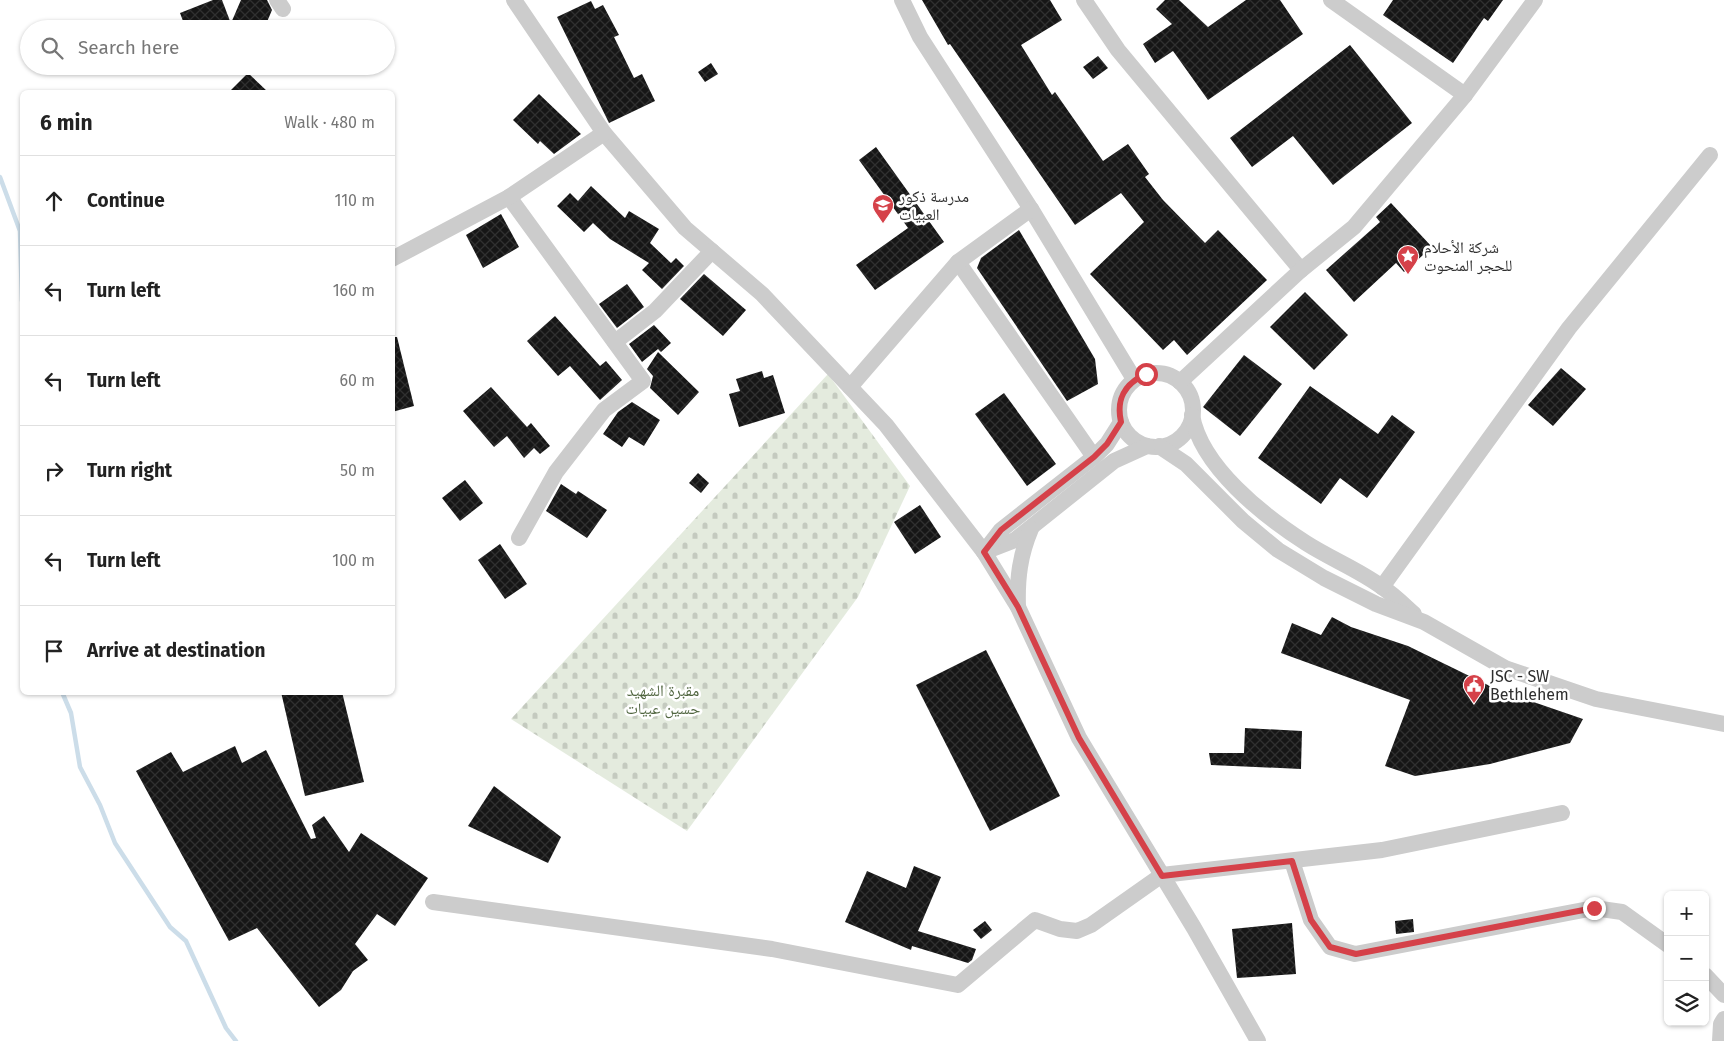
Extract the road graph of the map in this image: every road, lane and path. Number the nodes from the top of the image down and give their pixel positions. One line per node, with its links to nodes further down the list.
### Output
1 (514, 0): 7 (street)
2 (902, 0): 10 (street)
3 (1084, 0): 14 (street)
4 (1331, 0): 6 (street)
5 (1535, 0): 6 (street)
6 (1465, 95): 14 (street)
7 (604, 133): 9 (street); 11 (street)
8 (1710, 155): 26 (street)
9 (509, 197): 12 (street); 15 (street)
10 (1031, 209): 13 (street); 16 (street)
11 (712, 250): 15 (street); 18 (street)
12 (395, 257)
13 (958, 262): 18 (street); 22 (street)
14 (1301, 270): 17 (street)
15 (615, 342): 24 (street)
16 (1134, 379): 17 (street); 20 (street)
17 (1180, 382): 19 (street)
18 (850, 387): 25 (street)
19 (1192, 415): 21 (street); 26 (street)
20 (1121, 422): 21 (street); 22 (street)
21 (1153, 446): 23 (street); 28 (street)
22 (1094, 457): 25 (street)
23 (1032, 527): 25 (street); 27 (street)
24 (519, 538)
25 (984, 552): 27 (street)
26 (1382, 587): 28 (street)
27 (1018, 607): 32 (street)
28 (1424, 622): 29 (street)
29 (1724, 724)
30 (1562, 813): 31 (street)
31 (1292, 861): 32 (street); 34 (street)
32 (1162, 876): 33 (street); 38 (street)
33 (433, 902)
34 (1664, 942)
35 (1709, 979): 36 (street)
36 (1724, 995)
37 (1724, 1019): 39 (street)
38 (1258, 1041)
39 (1720, 1041)

